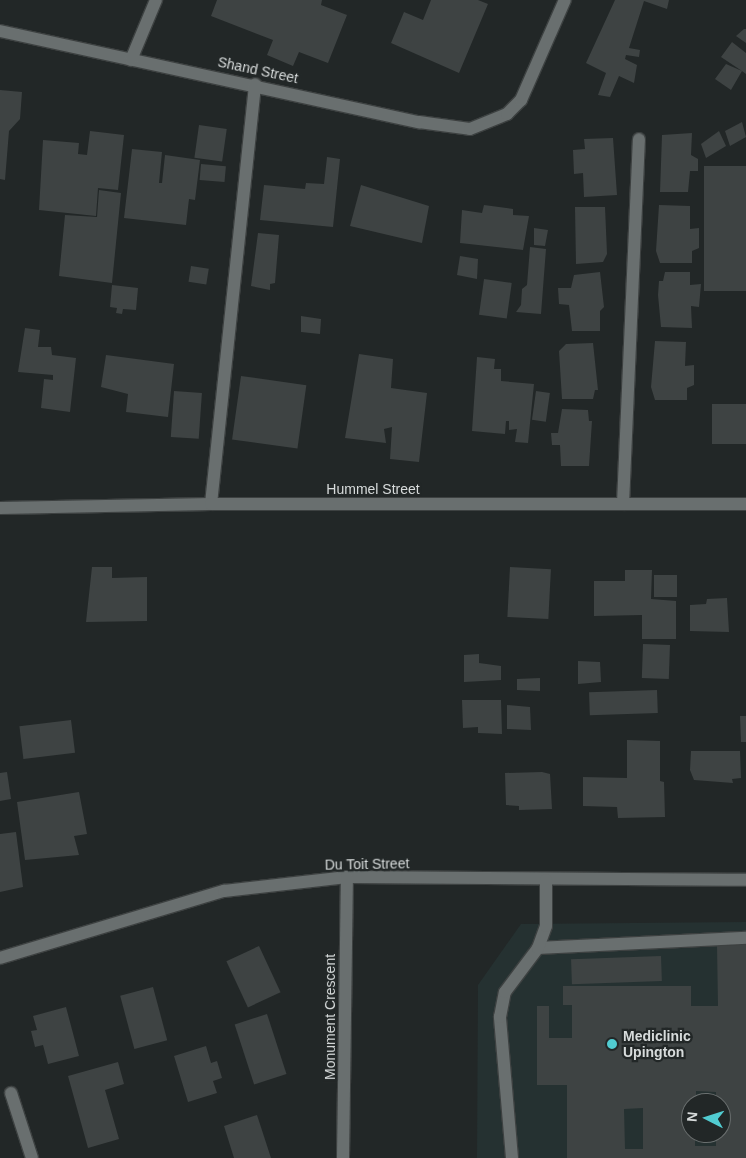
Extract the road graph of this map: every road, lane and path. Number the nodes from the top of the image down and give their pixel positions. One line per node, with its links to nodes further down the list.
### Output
1 (156, 0): 4 (street)
2 (565, 0): 5 (street, Shand Street)
3 (0, 31): 4 (street, Shand Street)
4 (130, 60): 5 (street, Shand Street)
5 (254, 84): 7 (street)
6 (639, 139): 8 (street)
7 (211, 504): 8 (street, Hummel Street); 10 (street, Hummel Street)
8 (623, 504): 9 (street, Hummel Street)
9 (746, 504)
10 (0, 508)
11 (347, 877): 12 (street, Du Toit Street); 16 (street, Du Toit Street); 19 (street, Monument Crescent)
12 (546, 880): 13 (street, Du Toit Street); 15 (street)
13 (746, 880)
14 (746, 938): 15 (street)
15 (538, 948): 20 (street)
16 (0, 958)
17 (11, 1093): 18 (street)
18 (32, 1158)
19 (343, 1158)
20 (512, 1158)

